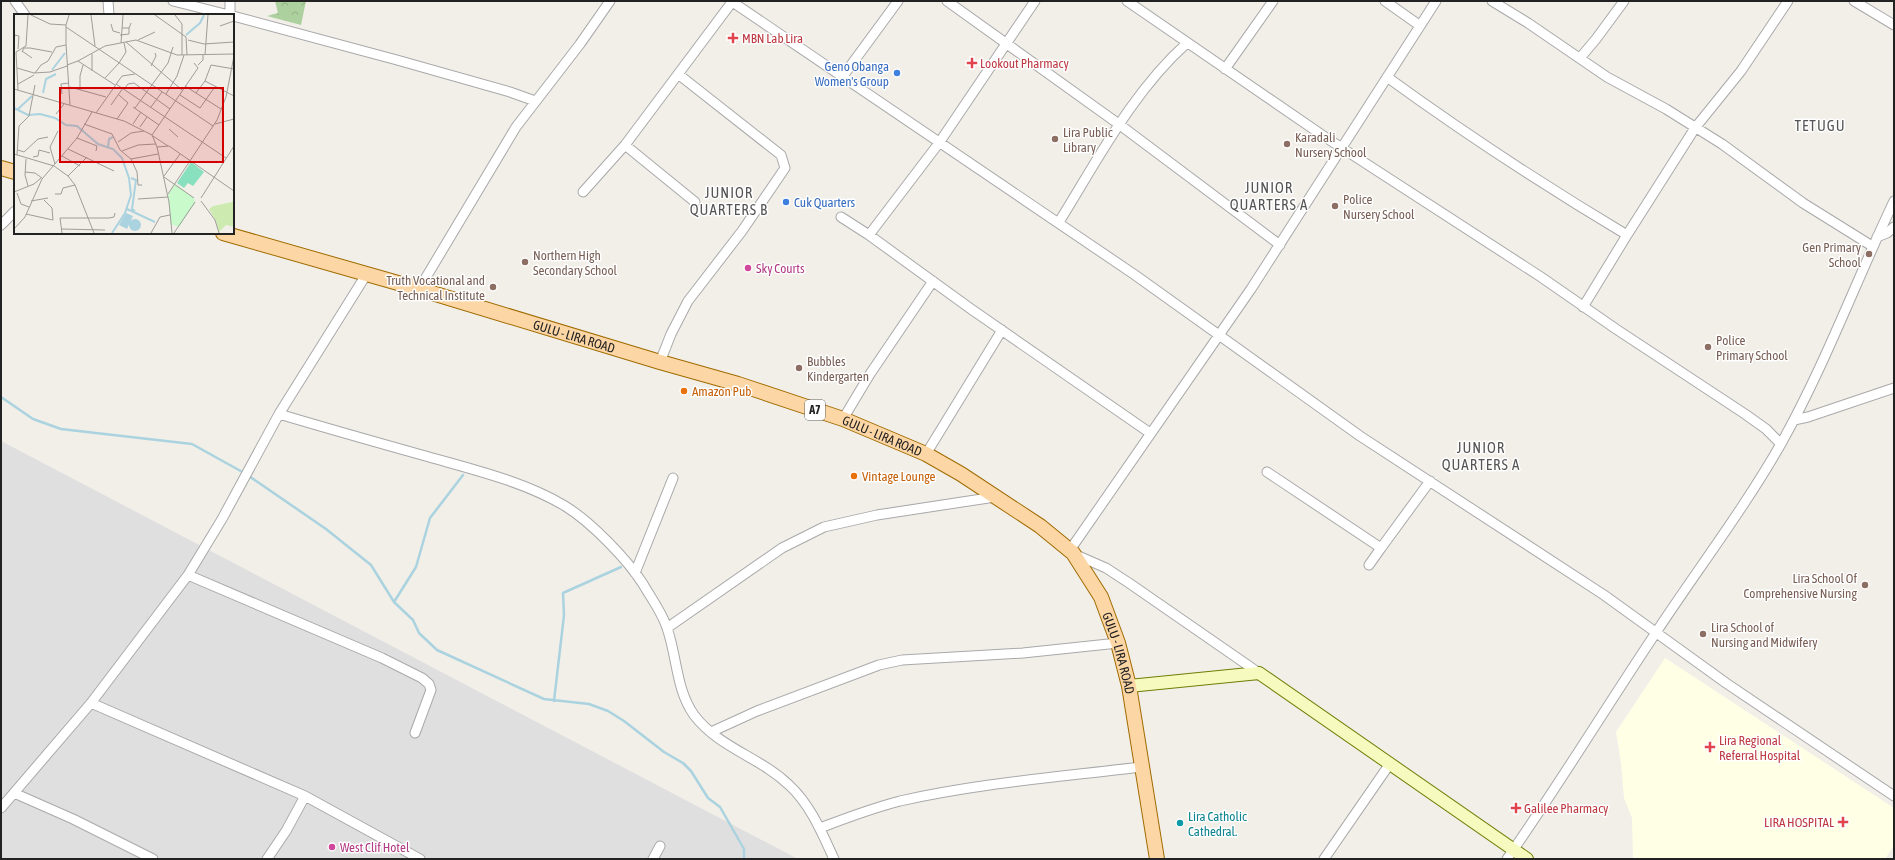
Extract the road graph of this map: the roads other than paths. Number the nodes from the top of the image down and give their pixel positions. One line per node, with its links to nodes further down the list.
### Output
1 (15, 1): 19 (street)
2 (108, 1): 20 (street)
3 (172, 1): 21 (street)
4 (230, 1): 22 (street)
5 (610, 1): 33 (street)
6 (731, 1): 18 (street); 30 (street)
7 (898, 1): 31 (street)
8 (947, 1): 26 (street)
9 (1035, 1): 26 (street)
10 (1127, 1): 27 (street)
11 (1273, 1): 29 (street)
12 (1385, 1): 24 (street)
13 (1436, 1): 24 (street)
14 (1492, 1): 28 (street)
15 (1624, 1): 28 (street)
16 (1788, 1): 35 (street)
17 (1854, 1): 25 (street)
18 (745, 5): 31 (street)
19 (24, 14)
20 (109, 14)
21 (226, 14)
22 (230, 14)
23 (234, 16): 33 (street)
24 (1419, 25): 32 (street)
25 (1894, 25)
26 (1007, 43): 34 (street); 36 (street)
27 (1187, 43): 29 (street); 34 (street)
28 (1580, 58): 35 (street)
29 (1225, 69): 38 (street)
30 (678, 74): 37 (street); 61 (street)
31 (843, 76): 36 (street)
32 (1387, 77): 38 (street); 51 (street)
33 (535, 101): 57 (street)
34 (1120, 125): 46 (street); 53 (street)
35 (1695, 128): 51 (street); 54 (street)
36 (939, 143): 46 (street); 50 (street)
37 (625, 145): 41 (street); 43 (street)
38 (1343, 148): 53 (street); 58 (street)
39 (1, 168): 40 (main road)
40 (14, 172)
41 (583, 192)
42 (1894, 201): 52 (street)
43 (695, 202)
44 (14, 212): 47 (street)
45 (841, 218): 50 (street)
46 (1059, 222): 60 (street)
47 (1, 225)
48 (1894, 227): 52 (street)
49 (226, 234): 55 (main road, GULU - LIRA ROAD / A7)
50 (869, 235): 56 (street)
51 (1627, 235): 58 (street)
52 (1877, 237): 54 (street)
53 (1280, 244): 60 (street)
54 (1872, 246): 65 (street)
55 (366, 274): 57 (main road, GULU - LIRA ROAD / A7); 63 (street)
56 (933, 281): 59 (street); 64 (street)
57 (419, 289): 61 (main road, GULU - LIRA ROAD / A7)
58 (1583, 306): 67 (street)
59 (1002, 330): 66 (street); 68 (street)
60 (1220, 334): 66 (street); 71 (street)
61 (660, 362): 64 (main road, GULU - LIRA ROAD / A7)
62 (1894, 388): 65 (street)
63 (279, 414): 76 (street); 77 (street)
64 (843, 419): 68 (main road, GULU - LIRA ROAD / A7)
65 (1794, 420): 67 (street)
66 (1150, 433): 74 (street)
67 (1781, 444): 79 (street)
68 (926, 454): 72 (main road, GULU - LIRA ROAD / A7)
69 (1267, 472): 73 (street)
70 (673, 478): 76 (street)
71 (1430, 481): 73 (street); 79 (street)
72 (995, 497): 74 (main road, GULU - LIRA ROAD / A7); 78 (street)
73 (1381, 548): 75 (street)
74 (1072, 552): 80 (main road, GULU - LIRA ROAD / A7); 81 (street)
75 (1369, 565)
76 (635, 573): 78 (street)
77 (188, 575): 83 (street); 85 (street)
78 (667, 628): 84 (street)
79 (1656, 632): 90 (street); 94 (street)
80 (1118, 643): 82 (main road, GULU - LIRA ROAD / A7); 84 (street)
81 (1259, 673): 82 (main road); 86 (main road)
82 (1129, 686): 87 (main road, GULU - LIRA ROAD / A7)
83 (91, 703): 88 (street); 89 (street)
84 (711, 732): 92 (street)
85 (415, 733)
86 (1389, 766): 94 (main road); 101 (street)
87 (1140, 767): 92 (street); 100 (main road, GULU - LIRA ROAD / A7)
88 (14, 793): 91 (street); 95 (street)
89 (305, 796): 96 (street); 97 (street)
90 (1894, 796)
91 (1, 808)
92 (820, 828): 99 (street)
93 (660, 846): 98 (street)
94 (1510, 854): 102 (main road)
95 (153, 859)
96 (267, 859)
97 (420, 859)
98 (653, 859)
99 (834, 859)
100 (1157, 859)
101 (1324, 859)
102 (1527, 859)

